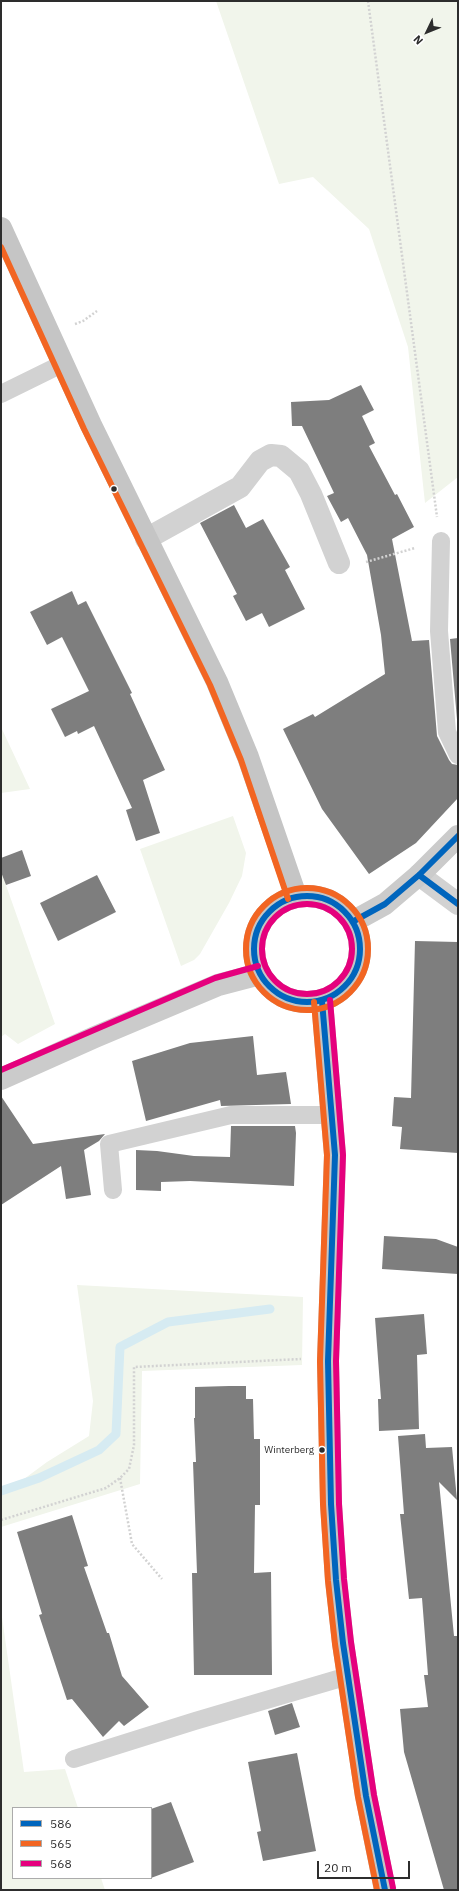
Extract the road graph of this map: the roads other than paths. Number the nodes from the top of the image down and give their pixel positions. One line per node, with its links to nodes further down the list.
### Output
1 (1, 228): 2 (main road)
2 (62, 364): 3 (lane); 4 (main road)
3 (1, 394)
4 (146, 539): 6 (street); 10 (main road)
5 (441, 541): 7 (lane)
6 (339, 563)
7 (458, 755)
8 (458, 836): 9 (main road)
9 (419, 875): 11 (street); 12 (main road)
10 (296, 896): 12 (main road); 13 (main road)
11 (458, 904)
12 (354, 921): 14 (main road)
13 (260, 974): 14 (main road); 15 (main road)
14 (322, 1000): 16 (main road)
15 (1, 1079)
16 (332, 1115): 17 (lane); 18 (main road)
17 (113, 1190)
18 (348, 1676): 19 (lane); 20 (main road)
19 (74, 1759)
20 (385, 1890)

